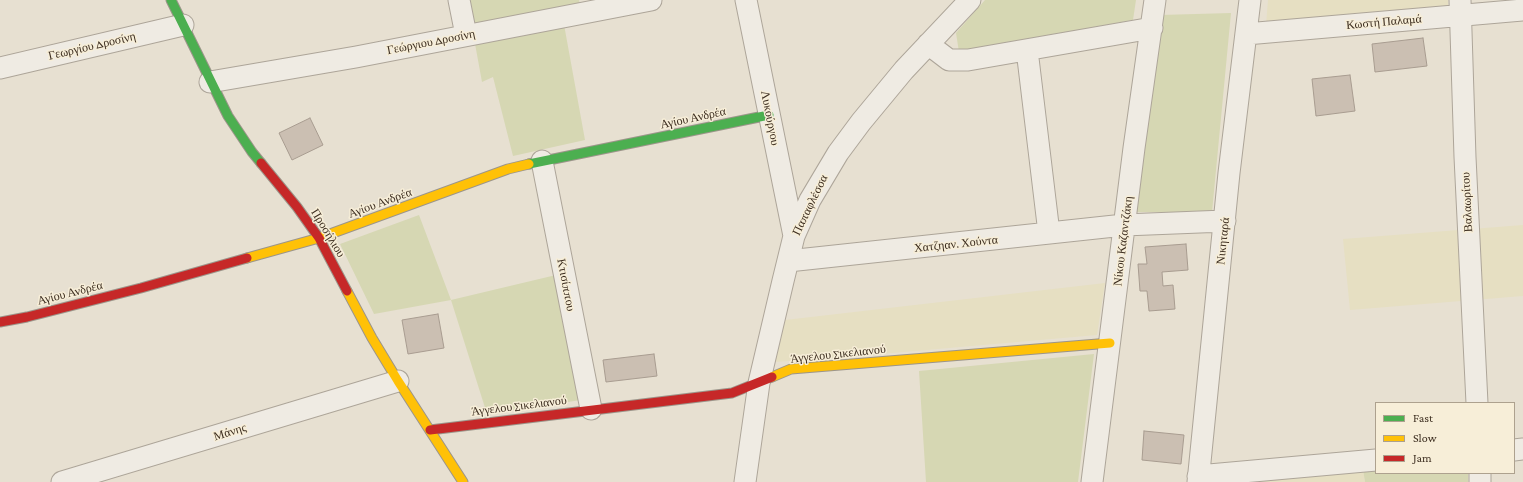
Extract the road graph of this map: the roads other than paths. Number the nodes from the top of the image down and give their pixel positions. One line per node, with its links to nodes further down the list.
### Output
1 (171, 0): 10 (street, Προσήλιου)
2 (459, 0): 13 (street)
3 (651, 0): 13 (street, Γεώργιου Δροσίνη)
4 (746, 0): 18 (street, Λυκούργου)
5 (970, 0): 14 (street, Παπαφλέσσα)
6 (1155, 0): 11 (street, Νίκου Καζαντζάκη)
7 (1250, 0): 12 (street, Νικηταρά)
8 (1460, 8): 9 (street, Κωστή Παλαμά); 12 (street, Κωστή Παλαμά); 30 (street, Βαλαωρίτου)
9 (1523, 10)
10 (183, 25): 16 (street, Γεωργίου Δροσίνη); 17 (street, Προσήλιου)
11 (1152, 28): 15 (street); 21 (street, Νίκου Καζαντζάκη)
12 (1246, 34): 20 (street, Νικηταρά)
13 (466, 35): 17 (street, Γεώργιου Δροσίνη)
14 (928, 44): 15 (street); 23 (street, Παπαφλέσσα)
15 (1027, 50): 22 (street)
16 (0, 68)
17 (210, 82): 24 (street, Προσήλιου)
18 (769, 115): 19 (street, Αγίου Ανδρέα); 23 (street, Λυκούργου)
19 (542, 161): 24 (street, Αγίου Ανδρέα); 31 (street, Κτισίππου)
20 (1225, 222): 21 (street, Χατζηαν. Χούντα); 34 (street, Νικηταρά)
21 (1124, 225): 22 (street, Χατζηαν. Χούντα); 27 (street, Νίκου Καζαντζάκη)
22 (1049, 233): 25 (street, Χατζηαν. Χούντα)
23 (794, 236): 25 (street, Παπαφλέσσα)
24 (319, 238): 26 (street, Αγίου Ανδρέα); 28 (street, Προσήλιου)
25 (788, 261): 29 (street, Παπαφλέσσα)
26 (0, 322)
27 (1110, 343): 29 (street, Άγγελου Σικελιανού); 38 (street, Νίκου Καζαντζάκη)
28 (398, 381): 32 (street, Προσήλιου); 35 (street, Μάνης)
29 (760, 383): 31 (street, Άγγελου Σικελιανού); 37 (street, Παπαφλέσσα)
30 (1477, 402)
31 (591, 409): 32 (street, Άγγελου Σικελιανού)
32 (430, 430): 36 (street, Προσήλιου)
33 (1375, 460): 34 (street)
34 (1198, 479)
35 (62, 482)
36 (463, 482)
37 (745, 482)
38 (1092, 482)

